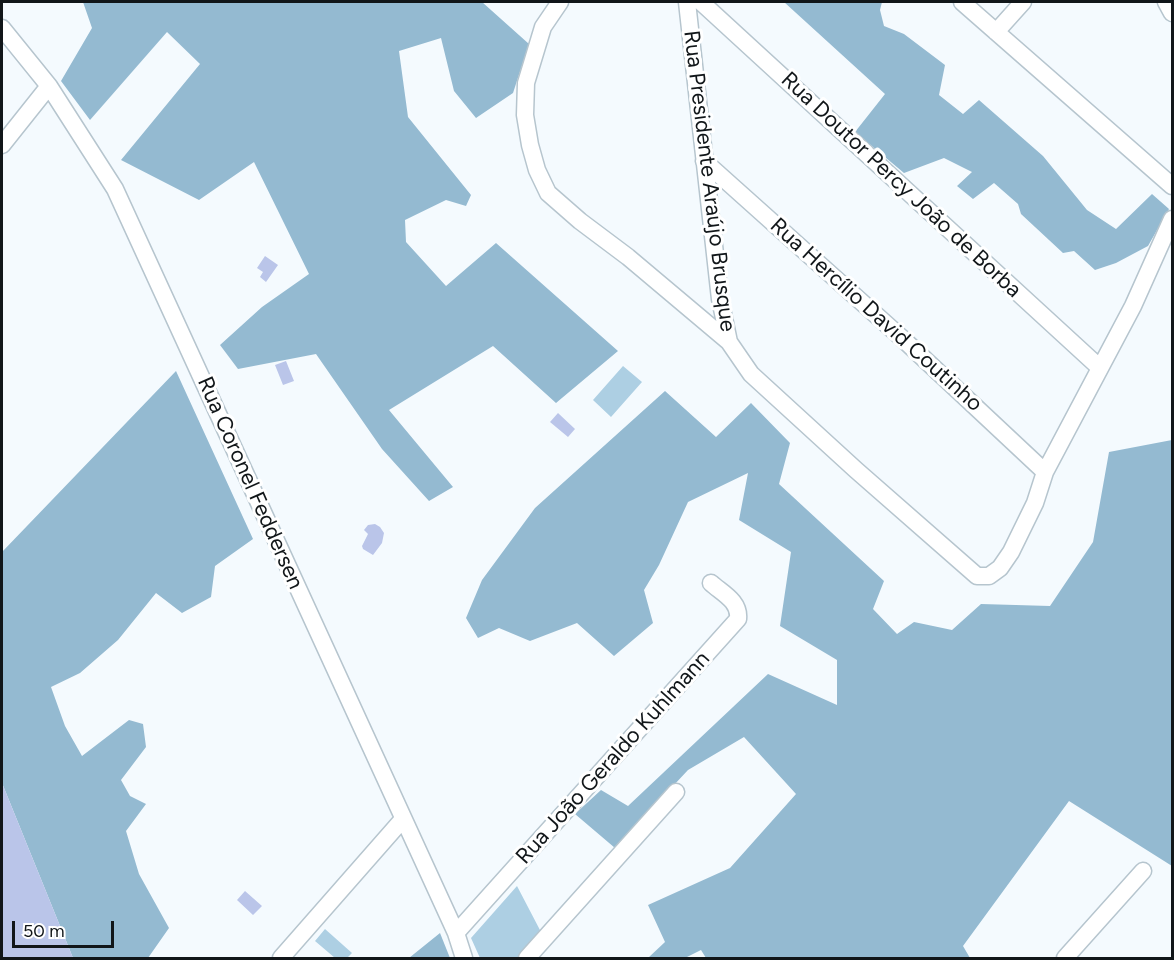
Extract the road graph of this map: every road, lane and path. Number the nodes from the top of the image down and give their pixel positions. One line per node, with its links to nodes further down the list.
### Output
1 (560, 2): 15 (street)
2 (687, 2): 12 (street, Rua Presidente Araújo Brusque)
3 (701, 2): 16 (street, Rua Doutor Percy João de Borba)
4 (962, 2): 9 (street)
5 (1023, 2): 9 (street)
6 (1166, 2): 7 (street)
7 (1173, 13)
8 (2, 28): 10 (street, Rua Coronel Feddersen)
9 (996, 32): 13 (street)
10 (49, 86): 11 (street); 20 (street, Rua Coronel Feddersen)
11 (2, 145)
12 (704, 161): 15 (street, Rua Presidente Araújo Brusque); 17 (street, Rua Hercílio David Coutinho)
13 (1173, 186)
14 (1173, 219): 16 (street)
15 (729, 342): 17 (street, Rua Presidente Araújo Brusque)
16 (1100, 368): 17 (street)
17 (1045, 472)
18 (711, 583): 22 (street, Rua João Geraldo Kuhlmann)
19 (676, 792): 25 (street)
20 (403, 819): 22 (street, Rua Coronel Feddersen); 23 (street)
21 (1143, 871): 26 (street)
22 (456, 933): 24 (street, Rua Coronel Feddersen)
23 (281, 958)
24 (464, 958)
25 (527, 958)
26 (1065, 958)

